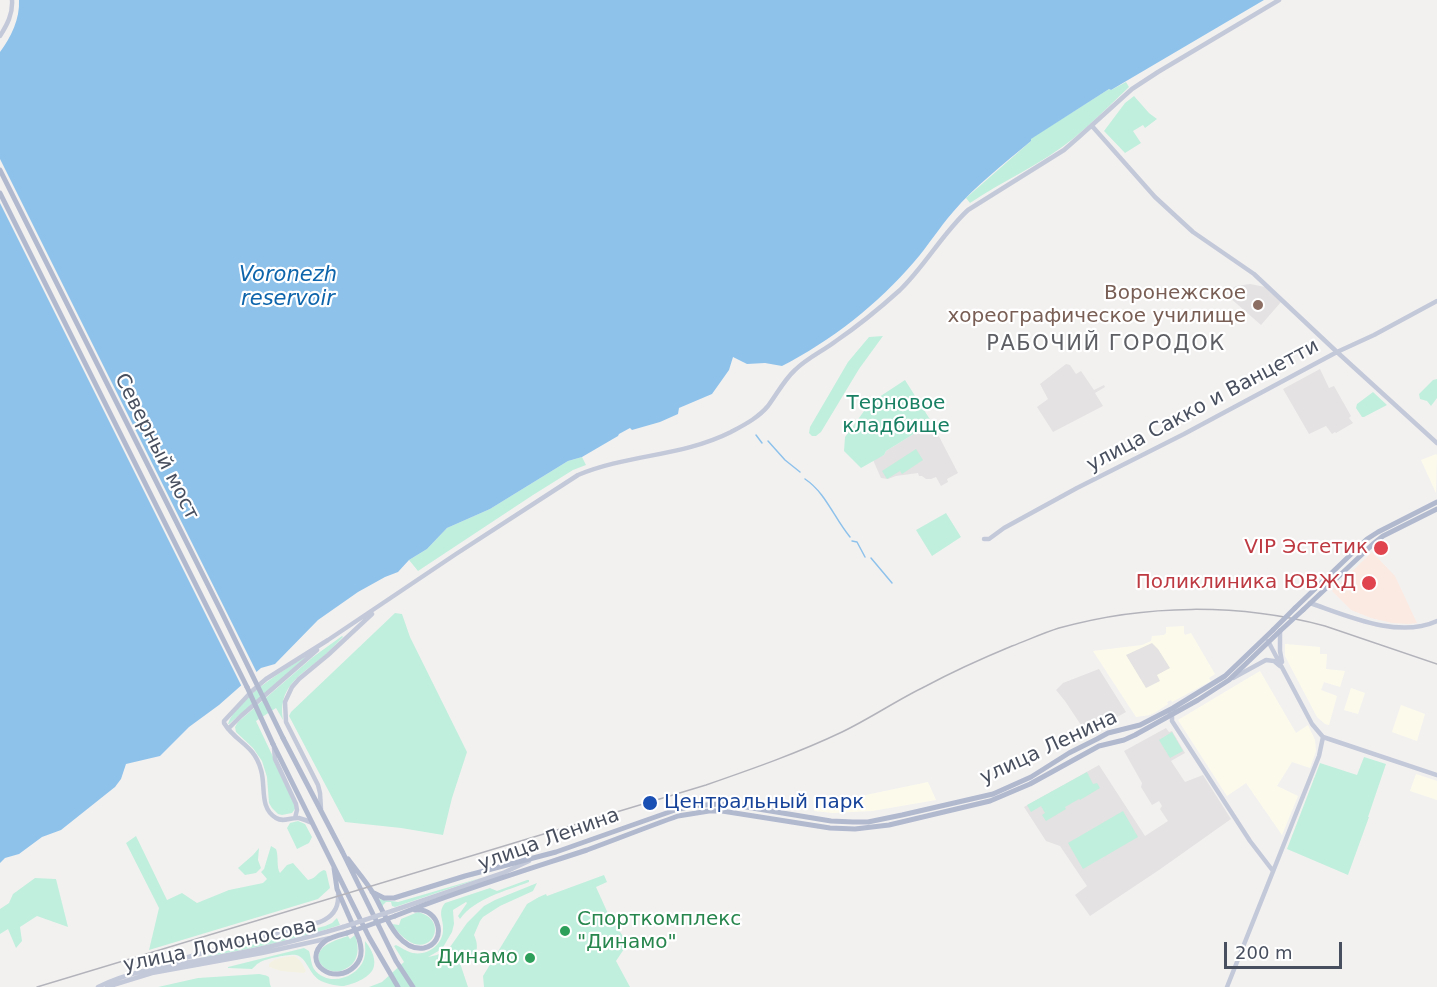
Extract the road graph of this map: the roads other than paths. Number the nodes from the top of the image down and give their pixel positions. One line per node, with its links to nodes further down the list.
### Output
1 (12, 0): 3 (main road)
2 (1279, 0): 4 (main road)
3 (0, 36)
4 (1092, 126): 8 (main road); 13 (main road)
5 (0, 170): 26 (main road, Северный мост, bridge)
6 (0, 193): 24 (main road, Северный мост, bridge)
7 (1437, 301): 8 (main road, улица Сакко и Ванцетти)
8 (1337, 352): 9 (main road); 12 (main road, улица Сакко и Ванцетти)
9 (1437, 443)
10 (1437, 502): 18 (main road, улица Ленина, bridge)
11 (1437, 509): 14 (main road, улица Ленина)
12 (984, 539)
13 (386, 602): 17 (main road); 26 (main road)
14 (1310, 603): 15 (main road); 16 (main road, улица Ленина, bridge)
15 (1437, 621)
16 (1280, 631): 18 (main road, улица Ленина); 19 (main road)
17 (328, 640): 22 (main road); 22 (main road)
18 (1267, 640): 19 (main road); 20 (main road, улица Ленина); 21 (main road, улица Ленина)
19 (1284, 670): 20 (main road, улица Ленина); 23 (main road)
20 (1229, 680): 21 (main road, улица Ленина)
21 (1171, 713): 30 (main road, улица Ленина); 30 (main road, улица Ленина); 33 (main road)
22 (228, 729): 27 (main road)
23 (1323, 737): 25 (main road); 33 (main road)
24 (273, 744): 27 (main road); 28 (main road, Северный мост)
25 (1437, 775)
26 (322, 812): 29 (main road, Северный мост)
27 (295, 818): 28 (main road)
28 (312, 823): 32 (main road, Северный мост)
29 (343, 853): 35 (main road); 43 (main road)
30 (558, 855): 31 (main road, улица Ленина); 36 (main road, улица Ленина)
31 (537, 858): 35 (main road); 37 (main road, улица Ленина)
32 (334, 865): 34 (main road); 42 (main road, Северный мост)
33 (1273, 871): 44 (main road)
34 (337, 890): 38 (main road); 39 (main road)
35 (372, 892): 36 (main road)
36 (411, 910): 37 (main road, улица Ленина)
37 (394, 914): 38 (main road, bridge); 39 (main road, bridge)
38 (344, 934): 41 (main road, улица Ломоносова)
39 (155, 969): 40 (main road, улица Ломоносова)
40 (98, 987)
41 (107, 987)
42 (398, 987)
43 (413, 987)
44 (1227, 987)

